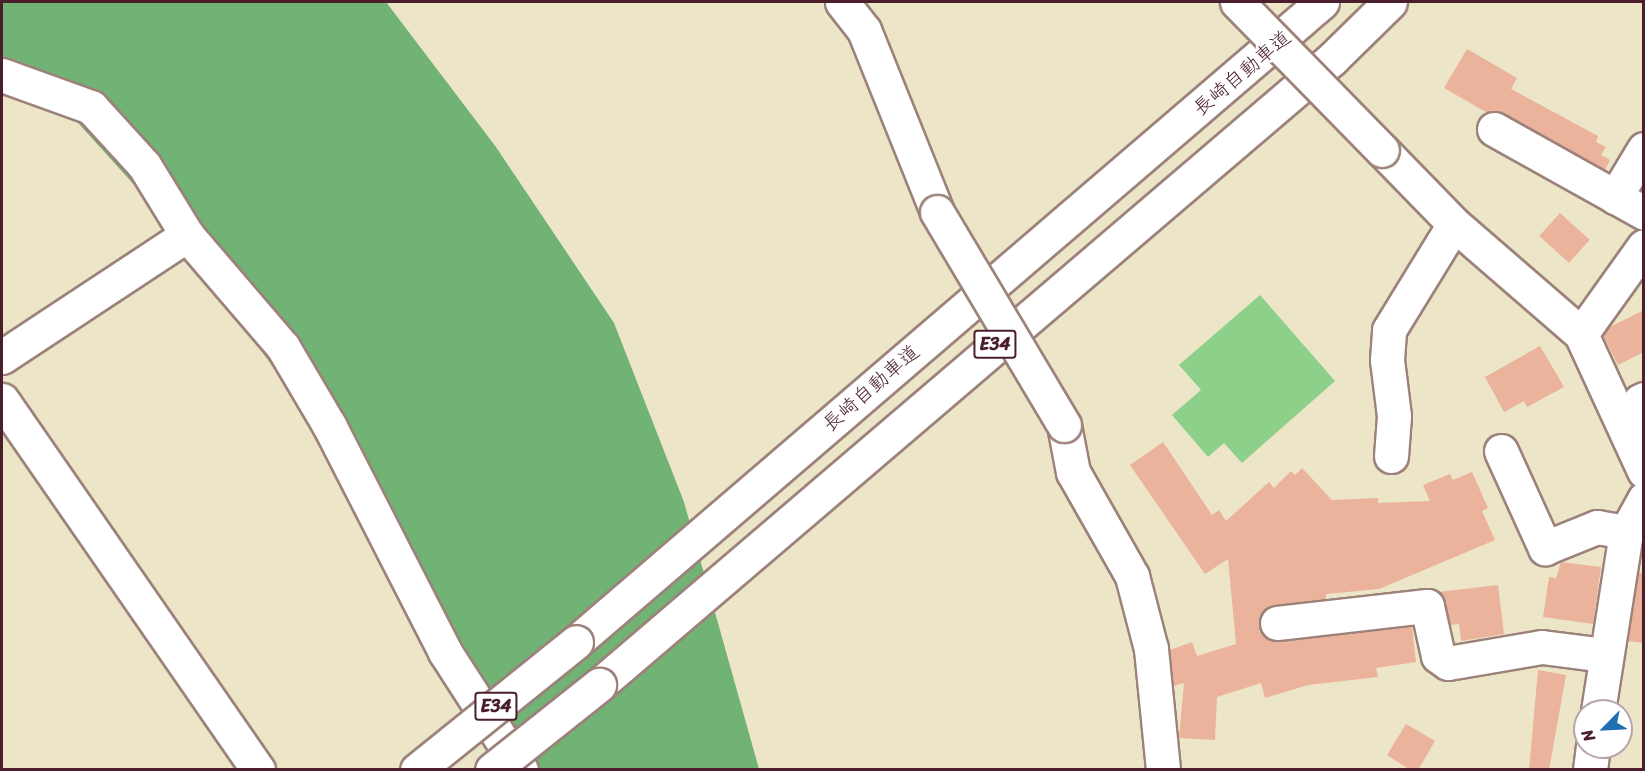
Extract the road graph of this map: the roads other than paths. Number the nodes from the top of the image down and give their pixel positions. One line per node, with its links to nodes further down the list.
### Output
1 (842, 2): 29 (main road, bridge)
2 (1237, 2): 10 (main road, bridge)
3 (1322, 2): 26 (main road, 長崎自動車道 / E34, bridge)
4 (1390, 2): 27 (main road, E34, bridge)
5 (2, 75): 11 (main road)
6 (1494, 129): 8 (main road)
7 (1644, 149): 8 (main road)
8 (1615, 196): 9 (main road)
9 (1644, 213)
10 (1454, 224): 13 (main road); 19 (main road)
11 (187, 235): 14 (main road); 28 (main road)
12 (1644, 246): 13 (main road)
13 (1581, 334): 17 (main road)
14 (2, 357)
15 (1644, 399): 17 (main road)
16 (2, 400): 25 (main road)
17 (1642, 447)
18 (1501, 451): 21 (main road)
19 (1391, 456)
20 (1644, 499): 21 (main road)
21 (1626, 532): 23 (main road)
22 (1277, 623): 23 (main road)
23 (1605, 655): 24 (main road)
24 (1600, 699)
25 (258, 770)
26 (417, 770)
27 (492, 770)
28 (521, 770)
29 (1163, 770)

